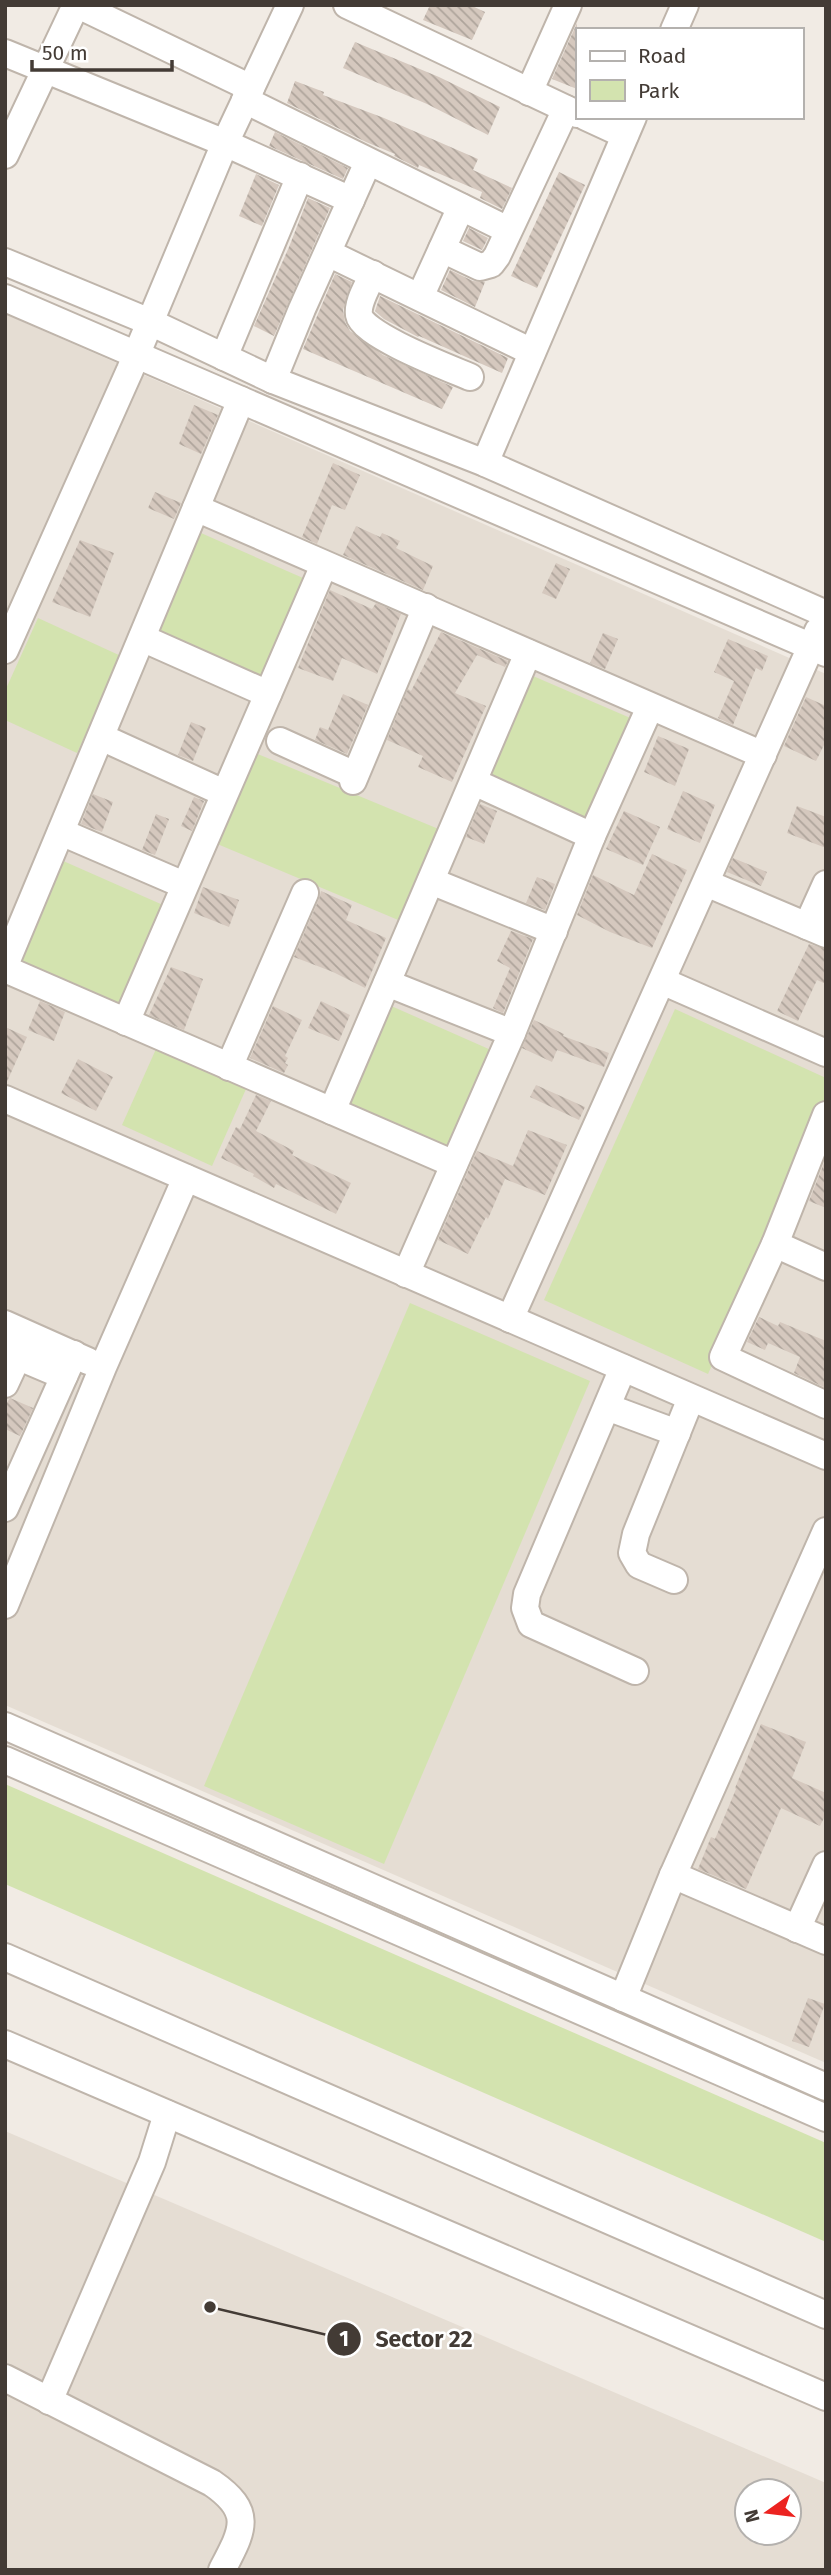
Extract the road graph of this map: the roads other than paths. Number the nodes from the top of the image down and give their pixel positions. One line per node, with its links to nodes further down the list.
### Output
1 (77, 5): 8 (street); 10 (street)
2 (347, 5): 9 (street)
3 (568, 5): 9 (street)
4 (685, 5): 6 (street)
5 (283, 8): 10 (street)
6 (675, 28)
7 (5, 53): 8 (street)
8 (46, 71): 14 (street); 15 (street)
9 (529, 92): 11 (street)
10 (248, 94): 14 (street); 16 (street)
11 (576, 113): 20 (street)
12 (600, 119): 13 (street)
13 (629, 126): 28 (street)
14 (225, 142): 17 (street); 27 (street)
15 (5, 155)
16 (368, 162): 18 (street); 19 (street)
17 (300, 176): 18 (street); 30 (street)
18 (351, 200): 22 (street)
19 (461, 207): 20 (street); 21 (street)
20 (508, 230): 21 (street)
21 (442, 249): 26 (street)
22 (328, 253): 24 (street); 32 (street)
23 (5, 262): 27 (street)
24 (373, 274): 26 (street); 31 (street)
25 (5, 298): 29 (street)
26 (420, 298): 28 (street)
27 (150, 322): 29 (street); 30 (street)
28 (532, 352): 34 (street)
29 (136, 354): 33 (street); 40 (street)
30 (224, 357): 32 (street)
31 (470, 377)
32 (274, 380): 34 (street)
33 (242, 400): 35 (street); 41 (street)
34 (485, 463): 38 (street)
35 (196, 508): 36 (street); 39 (street)
36 (324, 565): 37 (street); 43 (street)
37 (426, 607): 42 (street); 46 (street)
38 (826, 613): 41 (street)
39 (142, 638): 43 (street); 45 (street)
40 (5, 650)
41 (819, 650): 47 (street)
42 (528, 653): 44 (street); 48 (street)
43 (268, 694): 49 (street)
44 (650, 707): 47 (street); 51 (street)
45 (101, 737): 49 (street); 50 (street)
46 (280, 741)
47 (763, 755): 53 (street)
48 (474, 782): 51 (street); 52 (street)
49 (224, 793): 55 (street)
50 (61, 832): 55 (street); 59 (street)
51 (592, 836): 58 (street)
52 (431, 881): 58 (street); 61 (street)
53 (706, 883): 57 (street); 60 (street)
54 (826, 884): 57 (street)
55 (184, 885): 62 (street)
56 (305, 893): 65 (street)
57 (817, 930)
58 (554, 931): 63 (street)
59 (5, 967): 62 (street)
60 (662, 981): 64 (street); 74 (street)
61 (387, 983): 63 (street); 67 (street)
62 (126, 1022): 65 (street)
63 (512, 1033): 69 (street)
64 (826, 1053)
65 (229, 1067): 67 (street)
66 (5, 1099): 70 (street)
67 (332, 1111): 69 (street)
68 (826, 1115): 71 (street)
69 (454, 1164): 73 (street)
70 (186, 1178): 73 (street); 78 (street)
71 (775, 1244): 72 (street); 82 (street)
72 (826, 1267)
73 (406, 1274): 74 (street)
74 (510, 1319): 79 (street)
75 (5, 1324): 77 (street)
76 (12, 1353): 77 (street); 80 (street)
77 (69, 1365): 78 (street); 86 (street)
78 (103, 1367): 89 (street)
79 (623, 1368): 81 (street); 83 (street)
80 (5, 1384)
81 (691, 1398): 84 (street); 85 (street)
82 (826, 1405)
83 (607, 1407): 84 (street); 90 (street)
84 (677, 1433): 88 (street)
85 (826, 1456)
86 (5, 1508)
87 (826, 1531): 94 (street)
88 (674, 1580)
89 (5, 1605)
90 (635, 1671)
91 (5, 1726): 98 (street)
92 (5, 1760): 102 (street)
93 (826, 1865): 95 (street)
94 (673, 1875): 95 (street); 98 (street)
95 (797, 1929): 96 (street)
96 (826, 1941)
97 (5, 1957): 103 (street)
98 (623, 1998): 100 (street)
99 (5, 2044): 101 (street)
100 (826, 2087)
101 (167, 2114): 105 (street); 106 (street)
102 (826, 2118)
103 (826, 2315)
104 (5, 2378): 106 (street)
105 (826, 2397)
106 (49, 2400): 107 (street)
107 (222, 2570)

